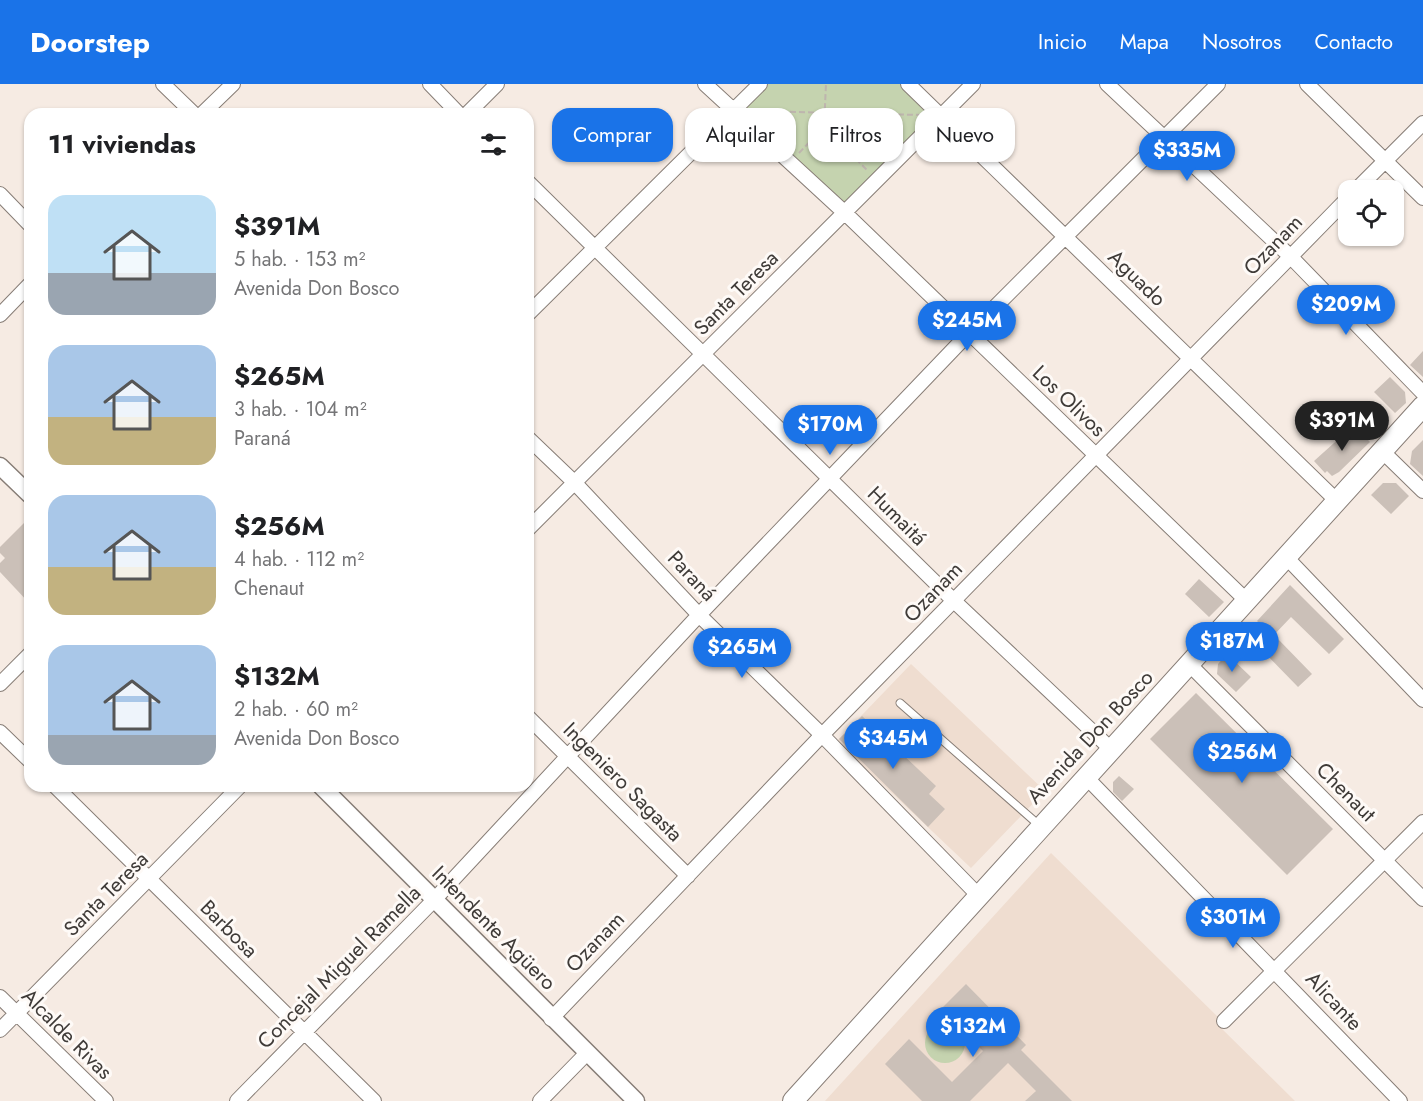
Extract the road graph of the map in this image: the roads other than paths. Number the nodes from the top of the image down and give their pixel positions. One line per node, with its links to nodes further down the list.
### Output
1 (163, 84): 12 (street)
2 (233, 84): 13 (street)
3 (430, 84): 14 (street)
4 (497, 84): 15 (street)
5 (705, 84): 16 (street, Los Olivos)
6 (760, 84): 17 (street)
7 (908, 84): 18 (street, Aguado)
8 (973, 84): 19 (street, Santa Teresa)
9 (1107, 84): 21 (street)
10 (1218, 84): 21 (street, Concejal Miguel Ramella)
11 (1307, 84): 24 (street)
12 (188, 108)
13 (208, 108)
14 (453, 108)
15 (473, 108)
16 (730, 108)
17 (736, 108)
18 (932, 108)
19 (948, 108)
20 (1423, 123): 24 (street)
21 (1164, 140): 34 (street, Concejal Miguel Ramella); 36 (street)
22 (915, 141): 32 (street, Santa Teresa)
23 (685, 159): 35 (street)
24 (1385, 161): 27 (street); 30 (street)
25 (789, 162): 32 (street, Los Olivos)
26 (987, 162): 34 (street, Aguado)
27 (1366, 180)
28 (534, 188): 35 (street, Humaitá)
29 (0, 194): 33 (street)
30 (1423, 198)
31 (1338, 208): 36 (street, Ozanam)
32 (845, 213): 40 (street, Los Olivos); 41 (street, Santa Teresa)
33 (24, 219)
34 (1064, 237): 40 (street, Concejal Miguel Ramella); 42 (street, Aguado)
35 (596, 248): 38 (street); 41 (street, Humaitá)
36 (1291, 257): 42 (street, Ozanam); 43 (street)
37 (24, 290): 39 (street)
38 (534, 308)
39 (0, 315)
40 (969, 333): 47 (street, Los Olivos); 49 (street, Concejal Miguel Ramella)
41 (704, 355): 49 (street, Humaitá); 50 (street, Santa Teresa)
42 (1191, 359): 47 (street, Ozanam); 53 (street, Aguado)
43 (1423, 393)
44 (1423, 406): 46 (main road, Avenida Don Bosco)
45 (534, 444): 50 (street, Paraná)
46 (1382, 451): 52 (street); 53 (main road, Avenida Don Bosco)
47 (1095, 455): 56 (street, Ozanam); 57 (street, Los Olivos)
48 (0, 466): 51 (street)
49 (831, 479): 56 (street, Humaitá); 58 (street, Concejal Miguel Ramella)
50 (574, 482): 54 (street, Santa Teresa); 58 (street, Paraná)
51 (24, 489)
52 (1423, 491)
53 (1337, 501): 55 (main road, Avenida Don Bosco)
54 (534, 523)
55 (1286, 557): 57 (main road, Avenida Don Bosco); 62 (street)
56 (954, 601): 66 (street, Ozanam); 67 (street, Humaitá)
57 (1247, 601): 60 (main road, Avenida Don Bosco)
58 (699, 615): 66 (street, Paraná); 69 (street, Concejal Miguel Ramella)
59 (24, 660): 61 (street)
60 (1189, 664): 67 (main road, Avenida Don Bosco); 76 (street, Chenaut)
61 (0, 684)
62 (1423, 700)
63 (900, 703): 75 (lane)
64 (534, 723): 69 (street, Ingeniero Sagasta)
65 (0, 732): 68 (street)
66 (822, 735): 77 (street, Ozanam); 79 (street, Paraná)
67 (1112, 750): 70 (main road, Avenida Don Bosco)
68 (24, 755)
69 (569, 758): 77 (street, Ingeniero Sagasta); 81 (street, Concejal Miguel Ramella)
70 (1086, 777): 75 (main road, Avenida Don Bosco); 82 (street, Alicante)
71 (61, 792): 78 (street, Barbosa)
72 (234, 792): 78 (street, Santa Teresa)
73 (327, 792): 81 (street, Intendente Agüero)
74 (1423, 822): 76 (street)
75 (1040, 826): 79 (main road, Avenida Don Bosco)
76 (1385, 861): 80 (street, Chenaut); 82 (street)
77 (688, 876): 85 (street, Ozanam)
78 (150, 879): 84 (street, Santa Teresa); 88 (street, Barbosa)
79 (979, 896): 95 (main road, Avenida Don Bosco)
80 (1423, 899)
81 (434, 900): 85 (street, Intendente Agüero); 88 (street, Concejal Miguel Ramella)
82 (1275, 970): 86 (street); 96 (street, Alicante)
83 (0, 997): 84 (street, Alcalde Rivas)
84 (16, 1013): 87 (street, Santa Teresa); 90 (street, Alcalde Rivas)
85 (551, 1019): 89 (street, Intendente Agüero)
86 (1224, 1021)
87 (0, 1030)
88 (304, 1031): 91 (street, Concejal Miguel Ramella); 92 (street, Barbosa)
89 (587, 1053): 93 (street); 94 (street, Intendente Agüero)
90 (105, 1101)
91 (237, 1101)
92 (374, 1101)
93 (540, 1101)
94 (636, 1101)
95 (793, 1101)
96 (1400, 1101)

